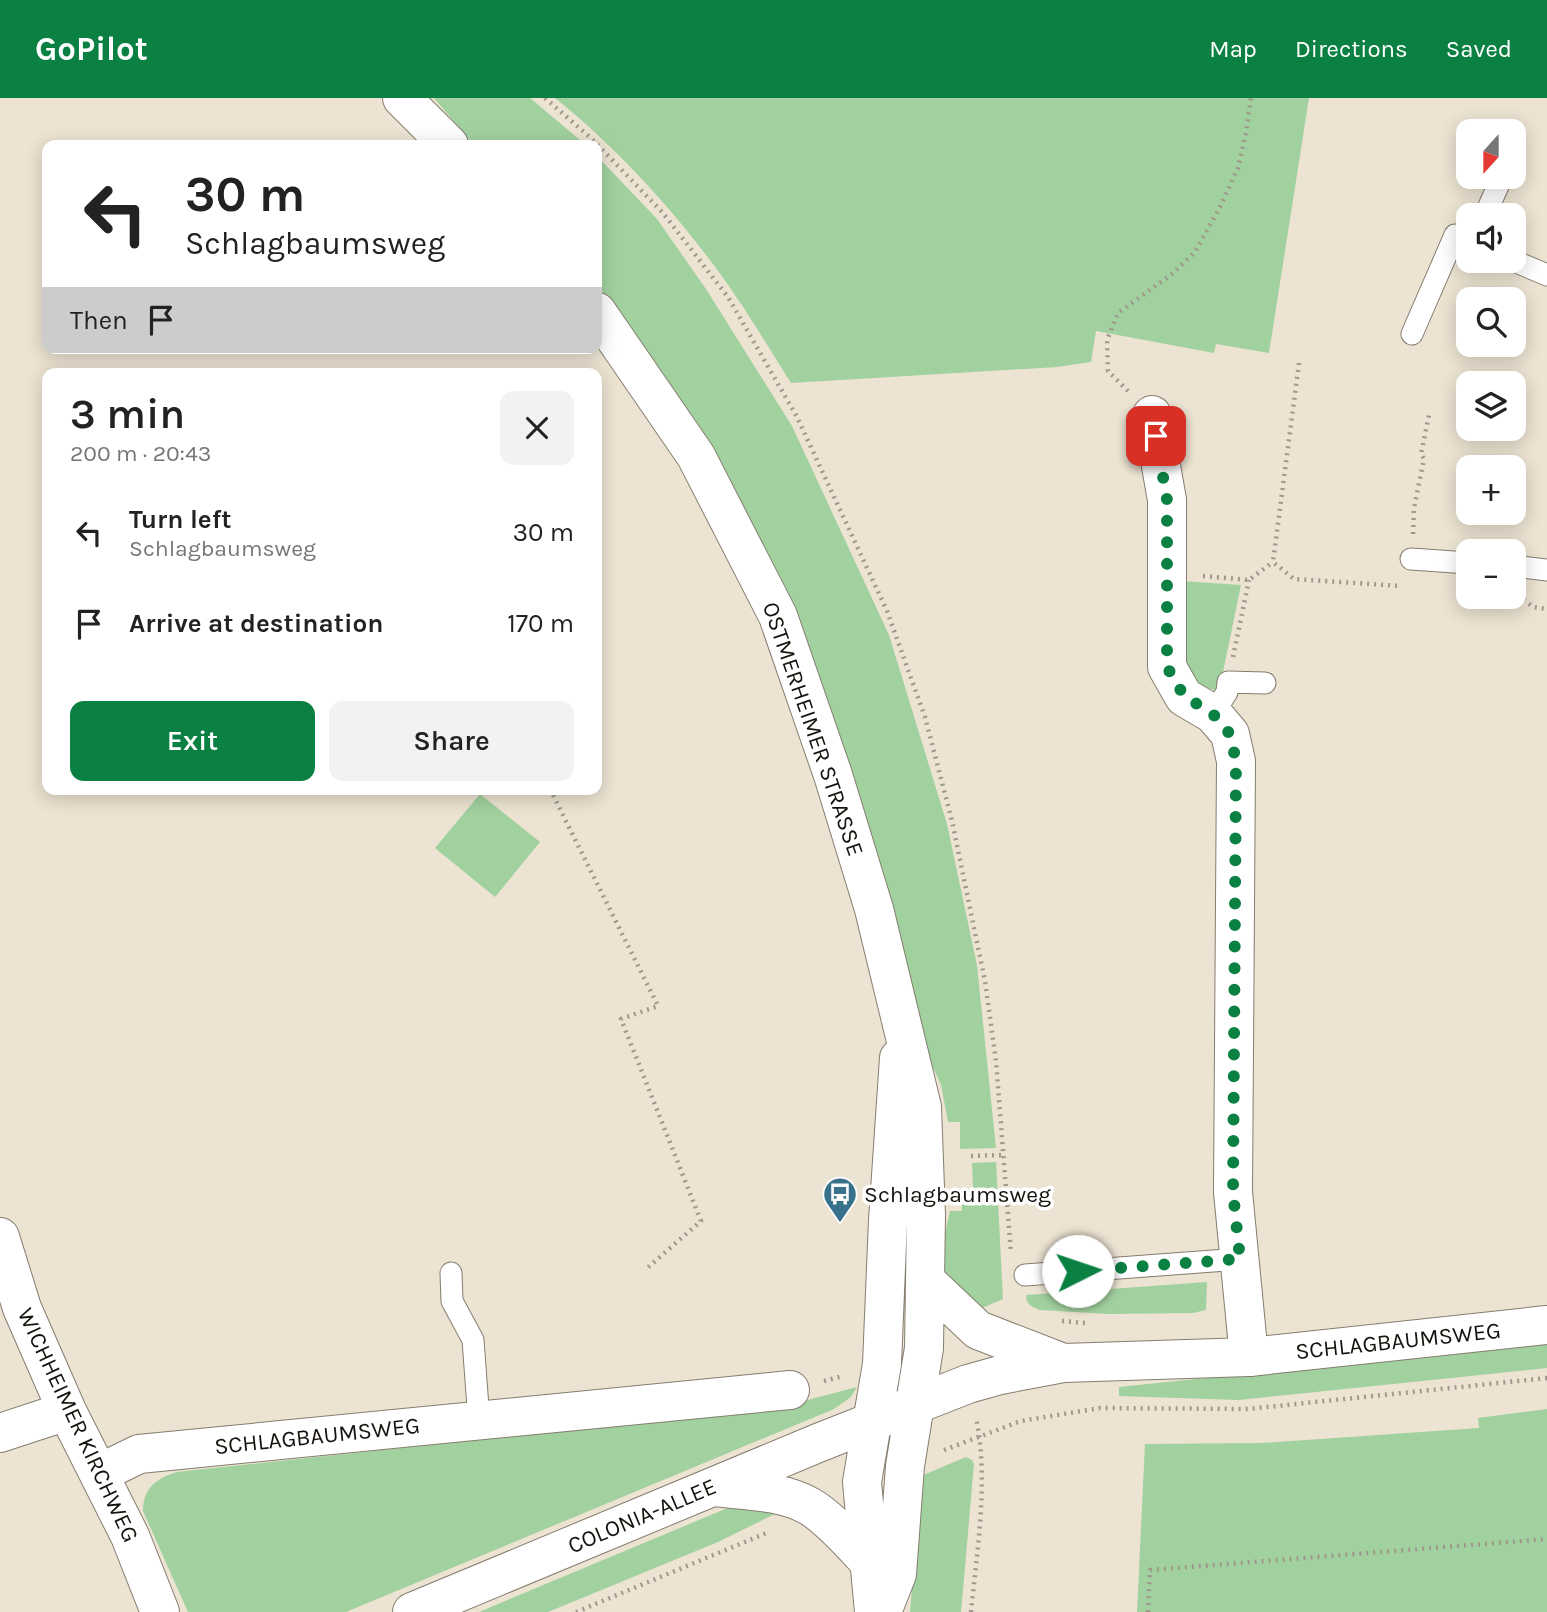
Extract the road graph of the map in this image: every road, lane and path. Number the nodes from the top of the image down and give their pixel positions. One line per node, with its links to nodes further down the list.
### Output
1 (402, 98): 4 (street)
2 (545, 98): 5 (path)
3 (1251, 98): 13 (path)
4 (444, 140)
5 (594, 140)
6 (602, 149): 29 (path)
7 (1456, 235): 11 (lane)
8 (1526, 266): 9 (lane)
9 (1547, 275)
10 (602, 319): 28 (street, OSTMERHEIMER STRASSE)
11 (1412, 334)
12 (1299, 363): 16 (path)
13 (1152, 415): 20 (street)
14 (1429, 415): 15 (path)
15 (1411, 559): 17 (lane)
16 (1273, 562): 21 (path); 22 (path)
17 (1456, 562)
18 (1526, 567): 19 (lane)
19 (1547, 570)
20 (1167, 573): 21 (path); 26 (street)
21 (1249, 580): 26 (path)
22 (1415, 587)
23 (1526, 602): 24 (path)
24 (1547, 609)
25 (1265, 683): 26 (lane)
26 (1221, 698): 32 (street)
27 (553, 795): 34 (path)
28 (901, 1021): 36 (street, OSTMERHEIMER STRASSE); 45 (street, OSTMERHEIMER STRASSE)
29 (1004, 1155): 30 (path); 33 (path)
30 (971, 1156)
31 (0, 1237): 43 (street, WICHHEIMER KIRCHWEG)
32 (1240, 1259): 33 (lane); 38 (street)
33 (1018, 1269)
34 (645, 1270)
35 (451, 1273): 44 (lane)
36 (926, 1281): 39 (street); 42 (street, OSTMERHEIMER STRASSE)
37 (1547, 1325): 38 (street, SCHLAGBAUMSWEG)
38 (1249, 1357): 39 (street, SCHLAGBAUMSWEG)
39 (1063, 1363): 42 (street, SCHLAGBAUMSWEG)
40 (1547, 1378): 55 (path)
41 (790, 1390): 44 (street, SCHLAGBAUMSWEG)
42 (915, 1405): 45 (street, SCHLAGBAUMSWEG); 54 (street, OSTMERHEIMER STRASSE)
43 (67, 1411): 46 (street); 47 (street, WICHHEIMER KIRCHWEG)
44 (479, 1420): 47 (street, SCHLAGBAUMSWEG)
45 (872, 1422): 48 (street, COLONIA-ALLEE); 50 (street, OSTMERHEIMER STRASSE)
46 (0, 1433)
47 (100, 1473): 51 (street, WICHHEIMER KIRCHWEG)
48 (713, 1487): 50 (street); 52 (street, COLONIA-ALLEE)
49 (1547, 1539): 56 (path)
50 (869, 1562): 53 (street, OSTMERHEIMER STRASSE)
51 (160, 1612)
52 (412, 1612)
53 (874, 1612)
54 (881, 1612)
55 (971, 1612)
56 (1148, 1612)

